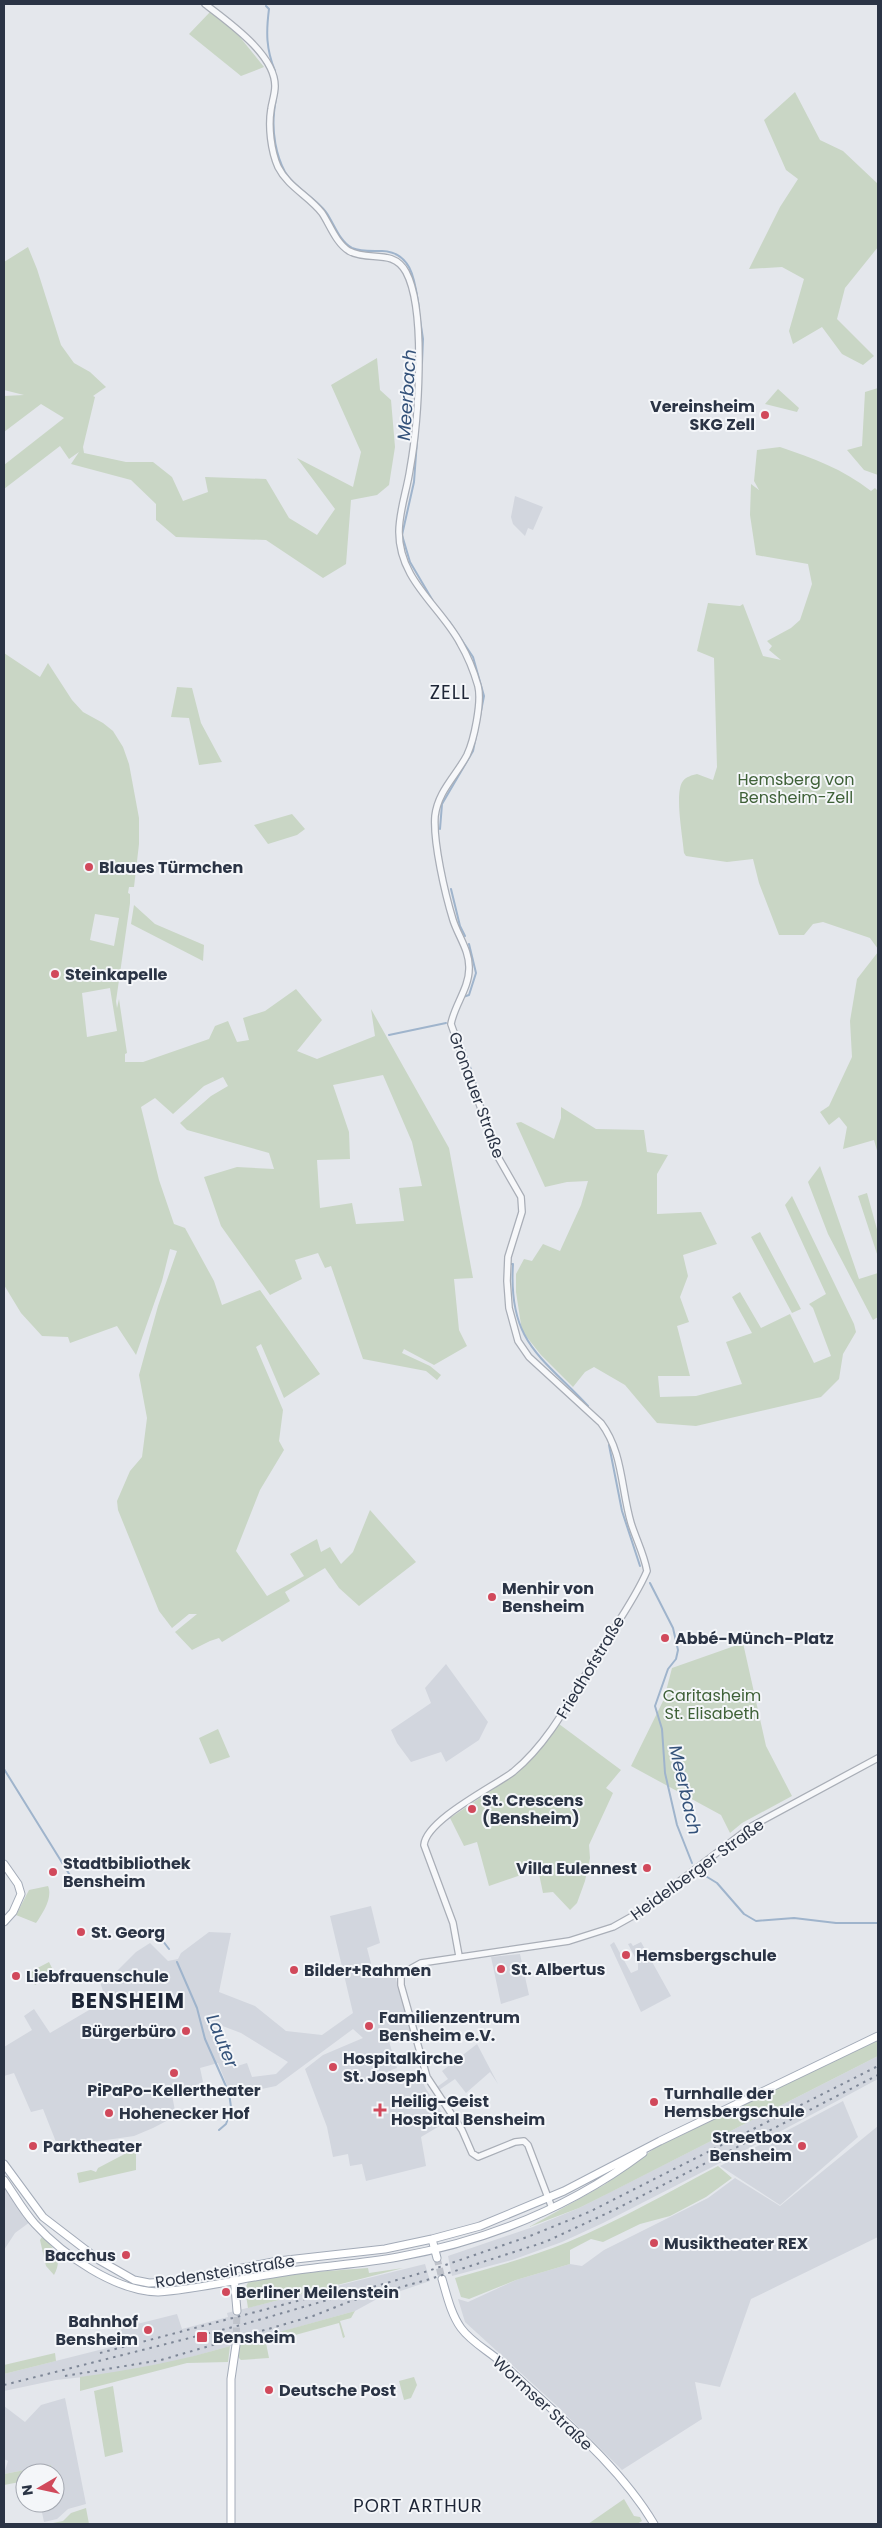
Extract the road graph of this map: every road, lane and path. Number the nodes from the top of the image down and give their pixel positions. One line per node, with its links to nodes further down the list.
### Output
1 (205, 4): 2 (street, Gronauer Straße)
2 (529, 1357): 6 (street, Friedhofstraße)
3 (878, 1758): 6 (street, Heidelberger Straße)
4 (4, 1864): 5 (main road)
5 (4, 1922)
6 (459, 1956): 11 (street, Heidelberger Straße)
7 (878, 2036): 8 (main road)
8 (660, 2141): 11 (main road, Rodensteinstraße); 12 (main road, Rodensteinstraße)
9 (4, 2164): 18 (main road, Rodensteinstraße)
10 (4, 2180): 20 (main road, Rodensteinstraße)
11 (548, 2199): 12 (street); 13 (main road, Rodensteinstraße)
12 (552, 2208): 14 (main road, Rodensteinstraße)
13 (432, 2239): 14 (main road); 15 (main road, Rodensteinstraße)
14 (435, 2249): 16 (main road); 17 (main road, Rodensteinstraße)
15 (359, 2253): 17 (main road); 18 (main road, Rodensteinstraße)
16 (437, 2258)
17 (359, 2263): 20 (main road, Rodensteinstraße)
18 (234, 2269): 20 (main road)
19 (442, 2279): 24 (main road, Wormser Straße)
20 (234, 2280): 21 (main road)
21 (237, 2311)
22 (236, 2345): 23 (main road)
23 (231, 2524)
24 (654, 2524)

